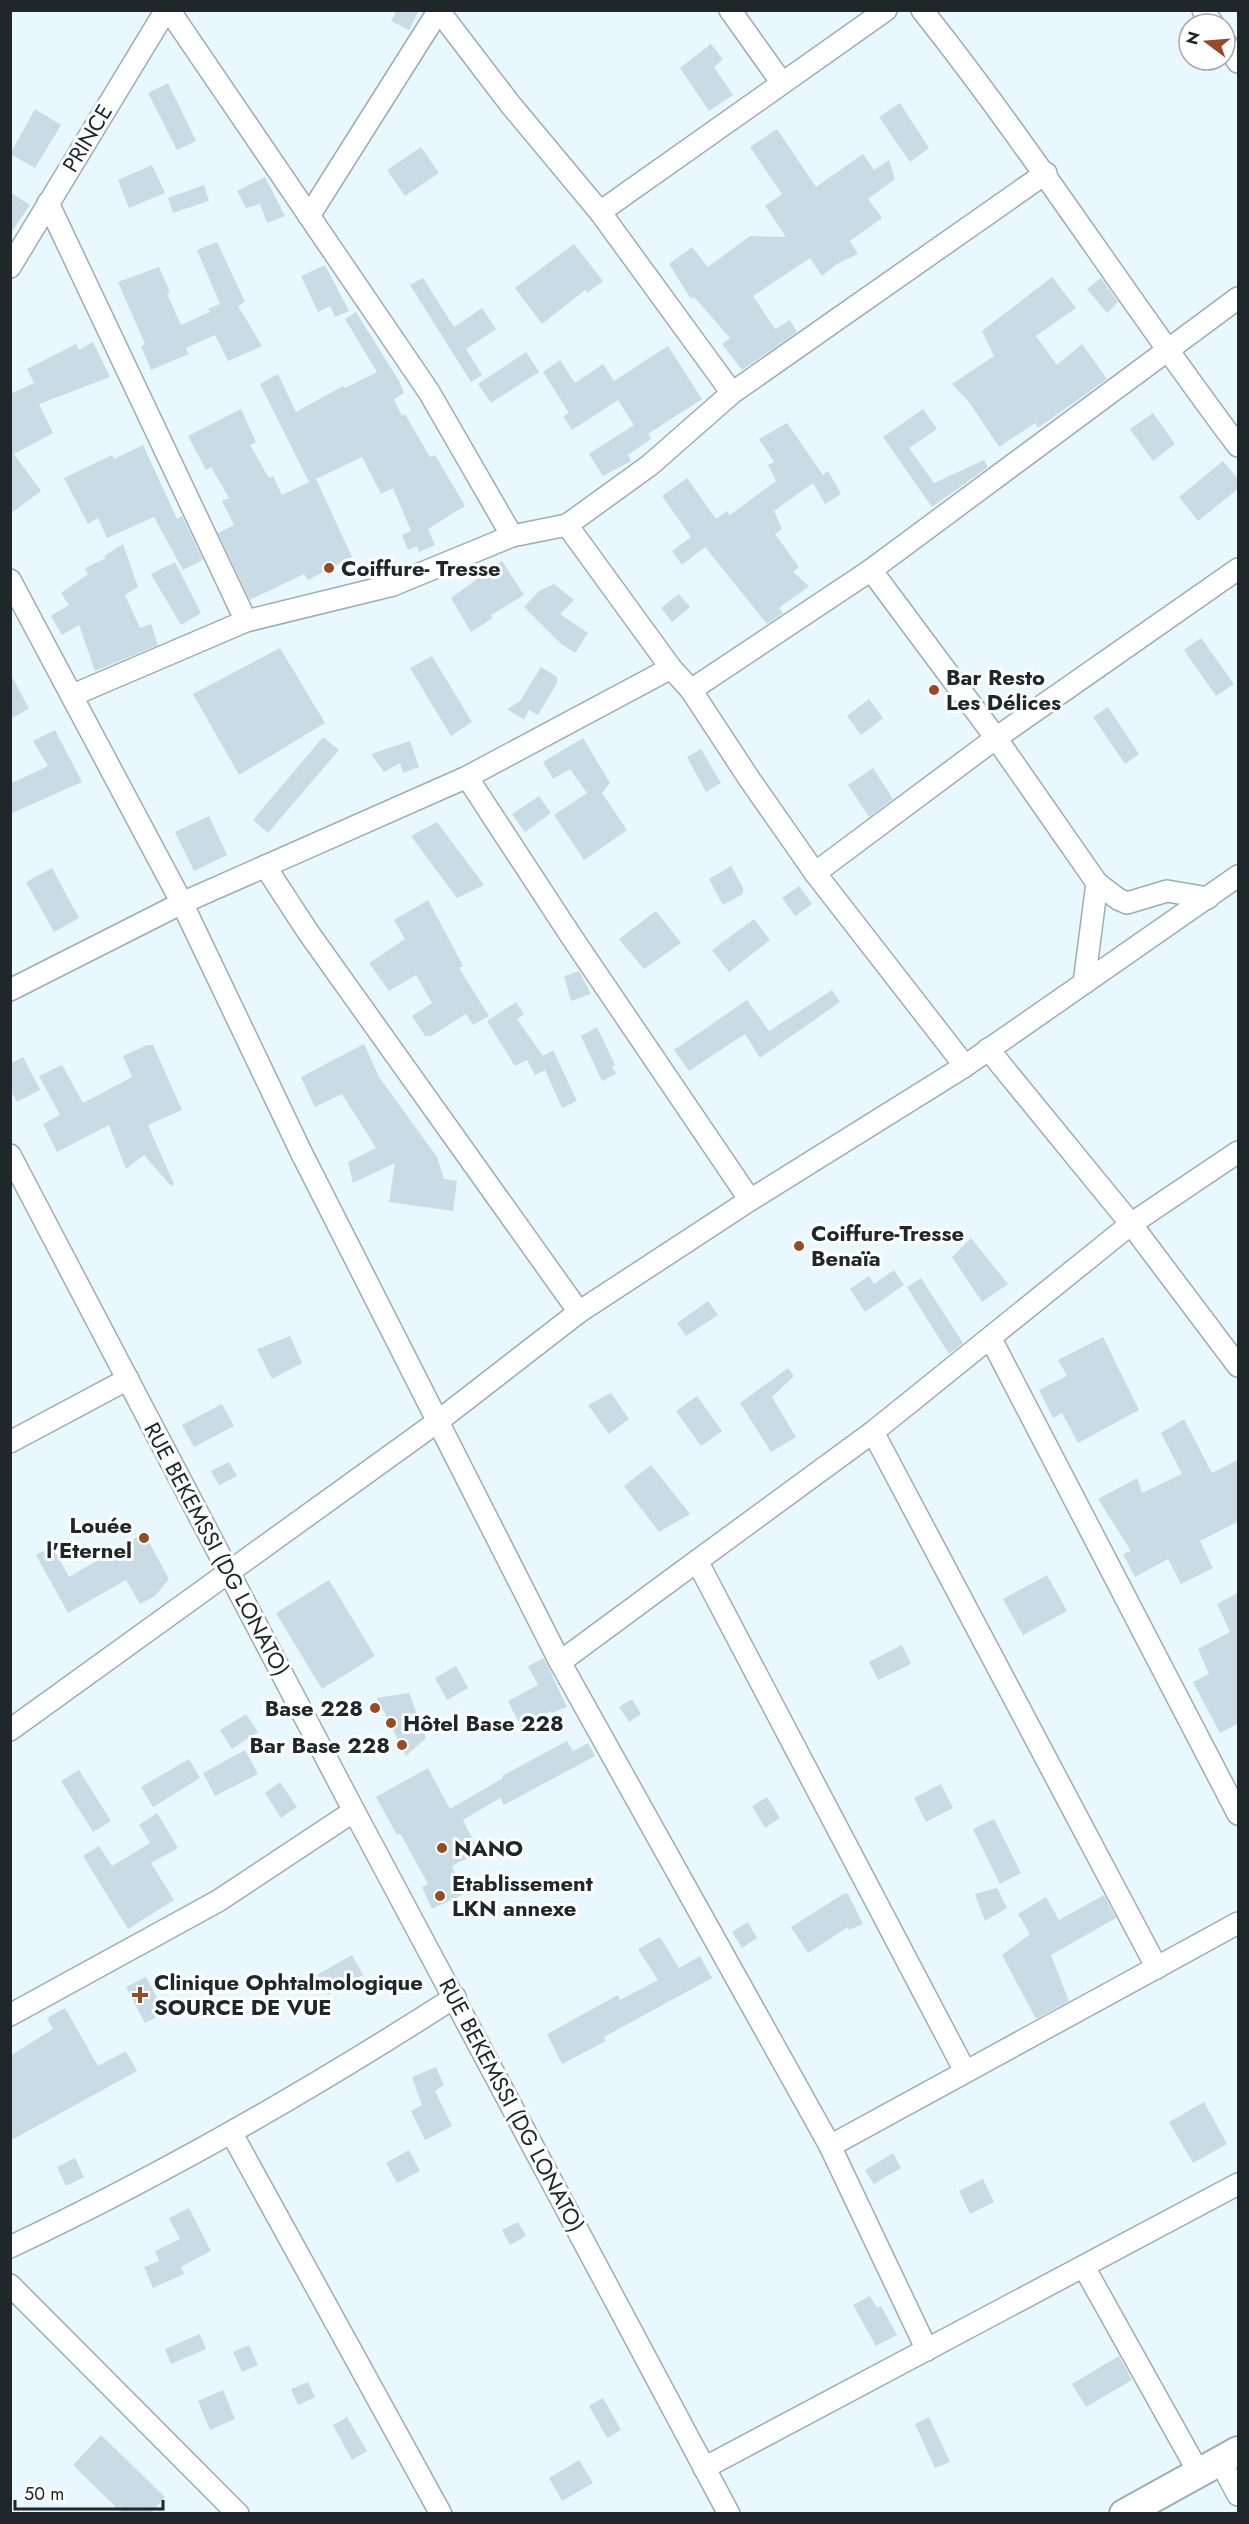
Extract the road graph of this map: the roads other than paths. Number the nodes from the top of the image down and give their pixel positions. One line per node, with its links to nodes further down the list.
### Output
1 (167, 10): 8 (street, PRINCE); 10 (street)
2 (730, 10): 6 (street)
3 (886, 10): 6 (street)
4 (922, 10): 7 (street)
5 (439, 11): 9 (street); 10 (street)
6 (782, 84): 9 (street)
7 (1046, 173): 13 (street); 14 (street)
8 (48, 203): 11 (street, PRINCE); 21 (street)
9 (600, 212): 14 (street)
10 (309, 216): 17 (street)
11 (10, 267)
12 (1239, 298): 13 (street)
13 (1170, 352): 15 (street); 19 (street)
14 (732, 393): 16 (street)
15 (1239, 446)
16 (567, 525): 17 (street); 22 (street)
17 (512, 536): 21 (street)
18 (1239, 569): 25 (street)
19 (871, 570): 23 (street); 25 (street)
20 (10, 580): 24 (street)
21 (246, 621): 24 (street)
22 (671, 668): 23 (street); 26 (street)
23 (691, 690): 28 (street)
24 (73, 695): 32 (street)
25 (996, 738): 28 (street); 30 (street)
26 (467, 777): 27 (street); 39 (street)
27 (265, 866): 32 (street); 41 (street)
28 (815, 873): 36 (street)
29 (1239, 876): 31 (street)
30 (1097, 884): 31 (street); 33 (street)
31 (1208, 898): 33 (street)
32 (182, 903): 34 (street); 45 (street)
33 (1084, 983): 35 (street)
34 (10, 990)
35 (988, 1049): 36 (street); 40 (street)
36 (965, 1066): 39 (street)
37 (1239, 1152): 40 (street)
38 (10, 1155): 44 (street, RUE BEKEMSSI (DG LONATO))
39 (750, 1200): 41 (street)
40 (1131, 1224): 42 (street); 43 (street)
41 (579, 1312): 45 (street)
42 (992, 1339): 46 (street); 53 (street)
43 (1239, 1366)
44 (128, 1379): 47 (street); 49 (street, RUE BEKEMSSI (DG LONATO))
45 (437, 1422): 49 (street); 50 (street)
46 (873, 1432): 48 (street); 55 (street)
47 (10, 1442)
48 (697, 1561): 50 (street); 58 (street)
49 (229, 1572): 51 (street); 52 (street, RUE BEKEMSSI (DG LONATO))
50 (560, 1662): 60 (street)
51 (10, 1730)
52 (354, 1811): 56 (street, RUE BEKEMSSI (DG LONATO)); 57 (street)
53 (1239, 1815)
54 (1239, 1923): 55 (street)
55 (1157, 1968): 58 (street)
56 (455, 1997): 59 (street); 67 (street, RUE BEKEMSSI (DG LONATO))
57 (10, 2015)
58 (965, 2071): 60 (street)
59 (232, 2134): 62 (street); 70 (street)
60 (830, 2146): 65 (street)
61 (1239, 2184): 63 (street)
62 (10, 2247)
63 (1084, 2267): 65 (street); 66 (street)
64 (10, 2285): 69 (street)
65 (927, 2350): 67 (street)
66 (1219, 2462): 68 (street); 72 (street)
67 (704, 2468): 71 (street, RUE BEKEMSSI (DG LONATO))
68 (1239, 2495)
69 (238, 2514)
70 (441, 2514)
71 (729, 2514)
72 (1124, 2514)

